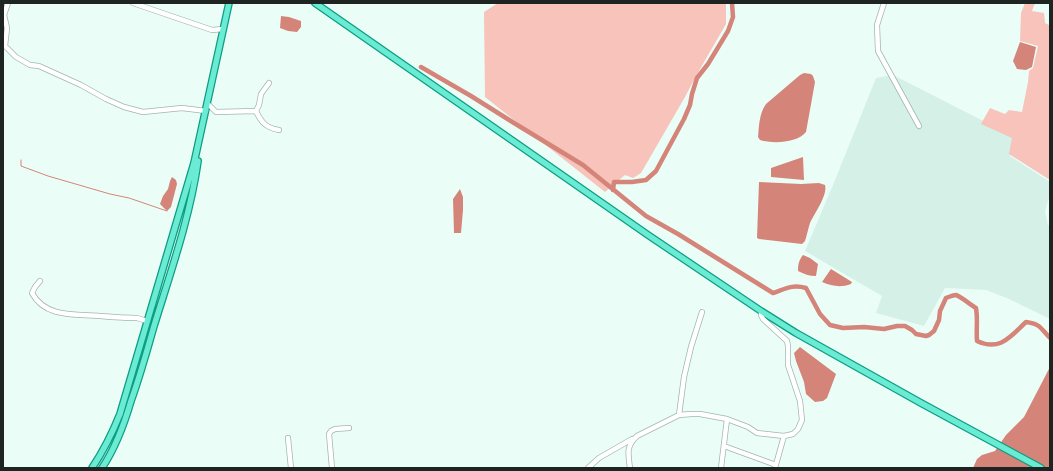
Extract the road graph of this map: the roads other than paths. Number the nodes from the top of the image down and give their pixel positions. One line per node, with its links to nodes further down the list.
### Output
1 (8, 3): 9 (street)
2 (133, 3): 6 (street)
3 (229, 3): 6 (main road)
4 (315, 3): 15 (main road)
5 (884, 3): 11 (street)
6 (223, 29): 8 (main road)
7 (269, 83): 10 (street)
8 (208, 104): 9 (main road); 10 (street)
9 (206, 111): 12 (main road)
10 (256, 111): 13 (street)
11 (919, 126)
12 (202, 129): 17 (main road); 27 (main road)
13 (278, 130)
14 (40, 280): 17 (street)
15 (761, 311): 22 (street); 33 (main road)
16 (702, 312): 18 (street)
17 (147, 321): 26 (main road)
18 (679, 415): 19 (street); 21 (street)
19 (727, 419): 22 (street); 24 (street)
20 (349, 428): 29 (street)
21 (637, 436): 30 (street); 31 (street)
22 (784, 436): 25 (street)
23 (288, 438): 28 (street)
24 (724, 446): 25 (street); 32 (street)
25 (775, 466)
26 (92, 468)
27 (102, 468)
28 (291, 468)
29 (332, 468)
30 (588, 468)
31 (630, 468)
32 (721, 468)
33 (1041, 468)

